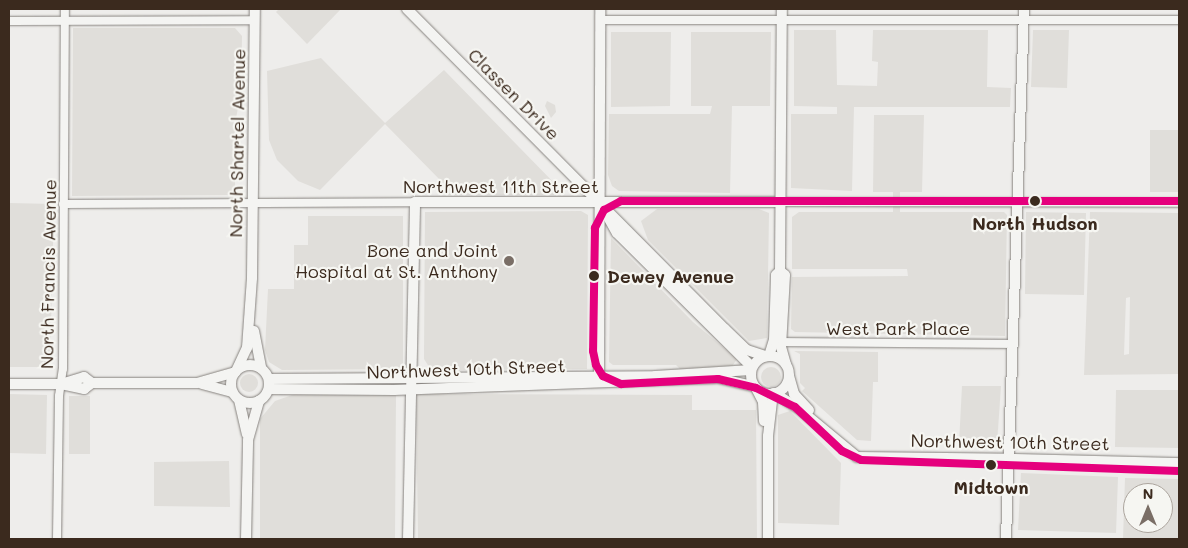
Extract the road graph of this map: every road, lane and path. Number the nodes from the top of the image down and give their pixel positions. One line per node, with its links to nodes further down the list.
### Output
1 (65, 9): 11 (street, North Francis Avenue)
2 (255, 9): 7 (street, North Shartel Avenue)
3 (407, 9): 12 (street, Classen Drive)
4 (600, 9): 8 (street)
5 (782, 14): 6 (street); 8 (street); 14 (street)
6 (1024, 14): 9 (street); 15 (street)
7 (254, 20): 11 (street); 16 (street, North Shartel Avenue)
8 (600, 20): 12 (street)
9 (1179, 20)
10 (9, 21): 11 (street)
11 (64, 21): 18 (street, North Francis Avenue)
12 (600, 201): 13 (street, Northwest 11th Street); 14 (street, Northwest 11th Street); 23 (street, Classen Drive); 25 (street, Classen Drive); 29 (street)
13 (415, 202): 16 (street, Northwest 11th Street); 28 (street)
14 (780, 202): 15 (street, Northwest 11th Street); 19 (street)
15 (1019, 202): 17 (street, Northwest 11th Street); 22 (street)
16 (253, 203): 18 (street, Northwest 11th Street); 20 (street, North Shartel Avenue)
17 (1179, 203)
18 (64, 204): 32 (street, North Francis Avenue)
19 (780, 271): 21 (street, Northwest 10th Street); 23 (street)
20 (252, 278): 24 (street, North Shartel Avenue); 26 (street, North Shartel Avenue)
21 (781, 342): 22 (street, West Park Place); 27 (street, Northwest 10th Street)
22 (1014, 344): 42 (street)
23 (768, 356): 25 (street); 27 (street)
24 (261, 368): 26 (street); 33 (street)
25 (752, 368): 29 (street, Northwest 10th Street); 34 (street)
26 (236, 370): 30 (street); 37 (street)
27 (788, 370): 36 (street); 41 (street, Northwest 10th Street)
28 (412, 378): 29 (street, Northwest 10th Street); 33 (street, Northwest 10th Street); 35 (street)
29 (599, 380): 34 (street, Northwest 10th Street); 35 (street, Northwest 10th Street)
30 (197, 383): 32 (street); 37 (street)
31 (9, 384): 32 (street)
32 (61, 384): 44 (street, North Francis Avenue)
33 (268, 384): 35 (street, Northwest 10th Street); 38 (street)
34 (755, 387): 36 (street); 39 (street)
35 (410, 389): 46 (street)
36 (774, 393): 39 (street); 41 (street, Northwest 10th Street)
37 (235, 396): 38 (street); 40 (street)
38 (259, 401): 40 (street)
39 (768, 436): 47 (street)
40 (248, 440): 45 (street)
41 (843, 448): 42 (street, Northwest 10th Street)
42 (1010, 459): 43 (main road, Northwest 10th Street); 48 (street)
43 (1179, 463)
44 (57, 539)
45 (246, 539)
46 (408, 539)
47 (768, 539)
48 (1006, 539)

